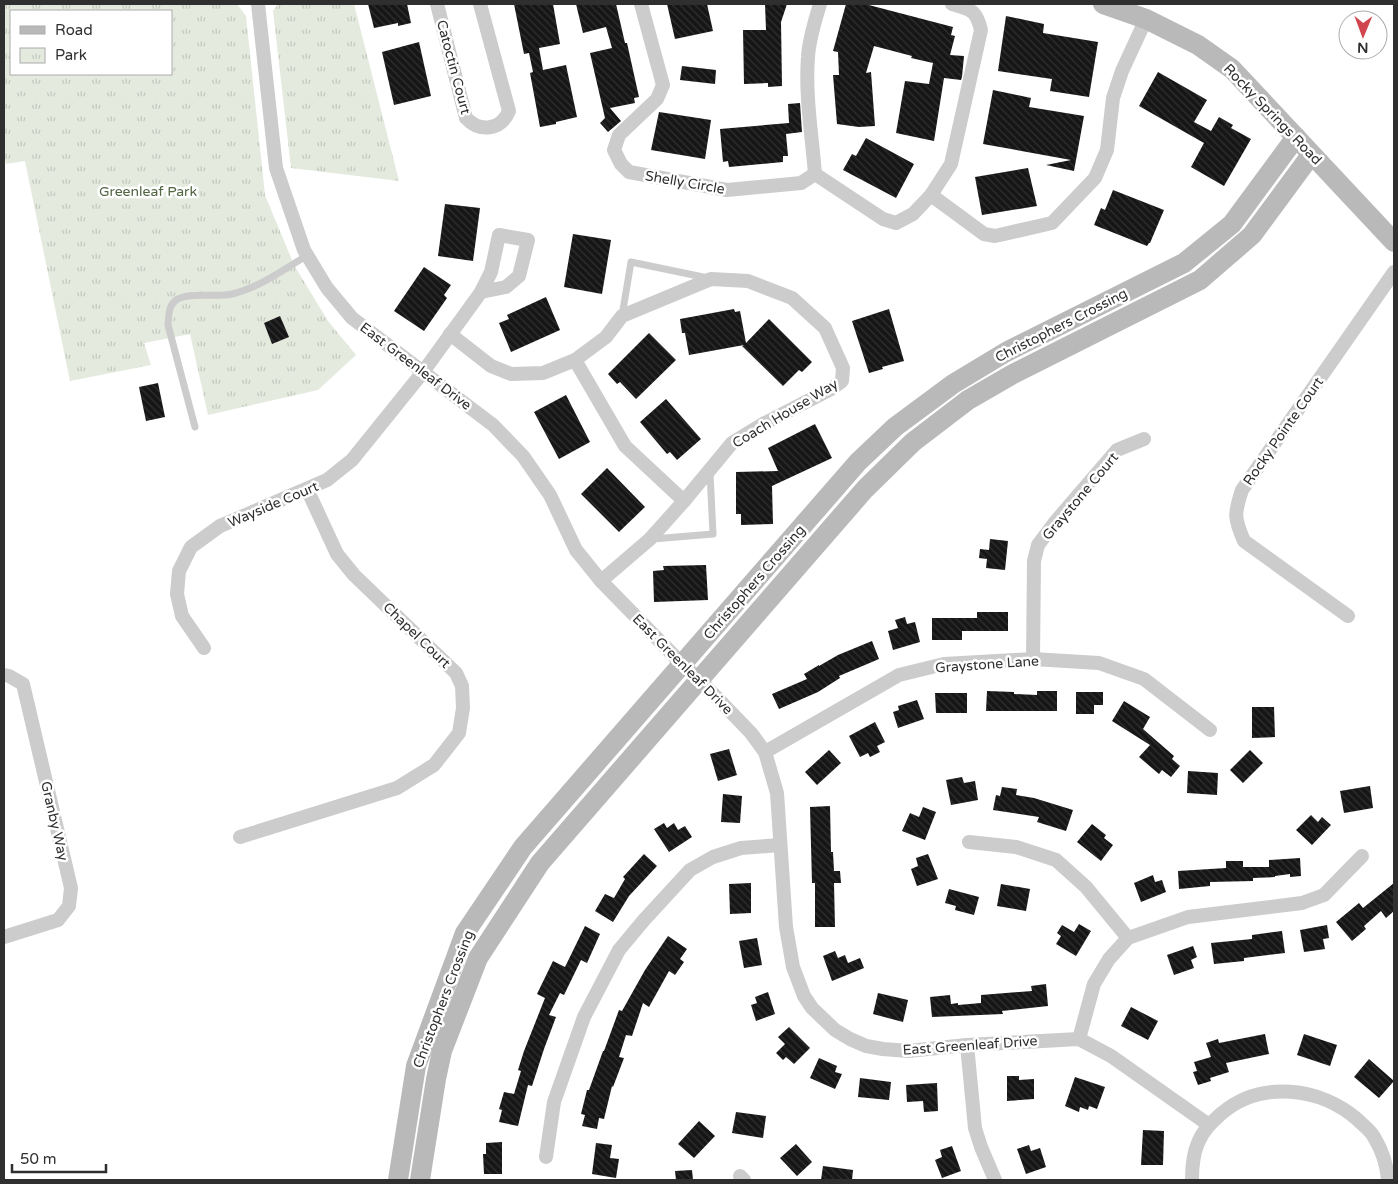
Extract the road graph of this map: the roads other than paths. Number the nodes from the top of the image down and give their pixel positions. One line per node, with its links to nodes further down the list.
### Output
1 (258, 4): 14 (street, East Greenleaf Drive)
2 (437, 4): 3 (street, Catoctin Court)
3 (480, 4)
4 (641, 4): 11 (street, Shelly Circle)
5 (820, 4): 11 (street)
6 (952, 4): 12 (street)
7 (1103, 4): 8 (street, Rocky Springs Road)
8 (1146, 19): 9 (street, Rocky Springs Road); 12 (street)
9 (1296, 137): 10 (street, Rocky Springs Road); 32 (street, Christophers Crossing)
10 (1312, 155): 13 (street, Rocky Springs Road); 34 (street, Christophers Crossing)
11 (815, 174): 12 (street)
12 (931, 195)
13 (1394, 242)
14 (308, 256): 21 (street, East Greenleaf Drive); 22 (lane)
15 (1394, 272): 29 (street, Rocky Pointe Court)
16 (711, 279): 18 (street, Coach House Way); 18 (lane); 24 (street, Coach House Way)
17 (481, 292): 19 (street, Wayside Court)
18 (622, 316): 20 (street)
19 (450, 334): 20 (street); 21 (street, Wayside Court)
20 (575, 360): 26 (street)
21 (423, 372): 25 (street, Wayside Court); 28 (street, East Greenleaf Drive)
22 (195, 427)
23 (1144, 439): 31 (street, Graystone Court)
24 (710, 470): 26 (street, Coach House Way); 27 (lane)
25 (307, 489): 30 (street, Wayside Court); 37 (street, Chapel Court)
26 (684, 501): 27 (street, Coach House Way)
27 (650, 539): 28 (street, Coach House Way)
28 (601, 581): 32 (street, East Greenleaf Drive)
29 (1348, 616)
30 (204, 648)
31 (1033, 659): 35 (street, Graystone Lane); 36 (street, Graystone Lane)
32 (682, 664): 34 (street, East Greenleaf Drive); 48 (street, Christophers Crossing)
33 (4, 675): 41 (street, Granby Way)
34 (700, 679): 36 (street, East Greenleaf Drive); 49 (street, Christophers Crossing)
35 (1210, 730)
36 (765, 752): 39 (street, East Greenleaf Drive)
37 (240, 836)
38 (969, 842): 42 (street)
39 (780, 845): 44 (street, East Greenleaf Drive); 46 (street)
40 (1362, 856): 42 (street)
41 (4, 937)
42 (1128, 938): 43 (street)
43 (1079, 1039): 44 (street, East Greenleaf Drive); 45 (street)
44 (968, 1045): 50 (street)
45 (1209, 1125): 47 (street); 51 (street)
46 (546, 1157)
47 (1390, 1178)
48 (398, 1180)
49 (420, 1180)
50 (995, 1180)
51 (1192, 1180)

